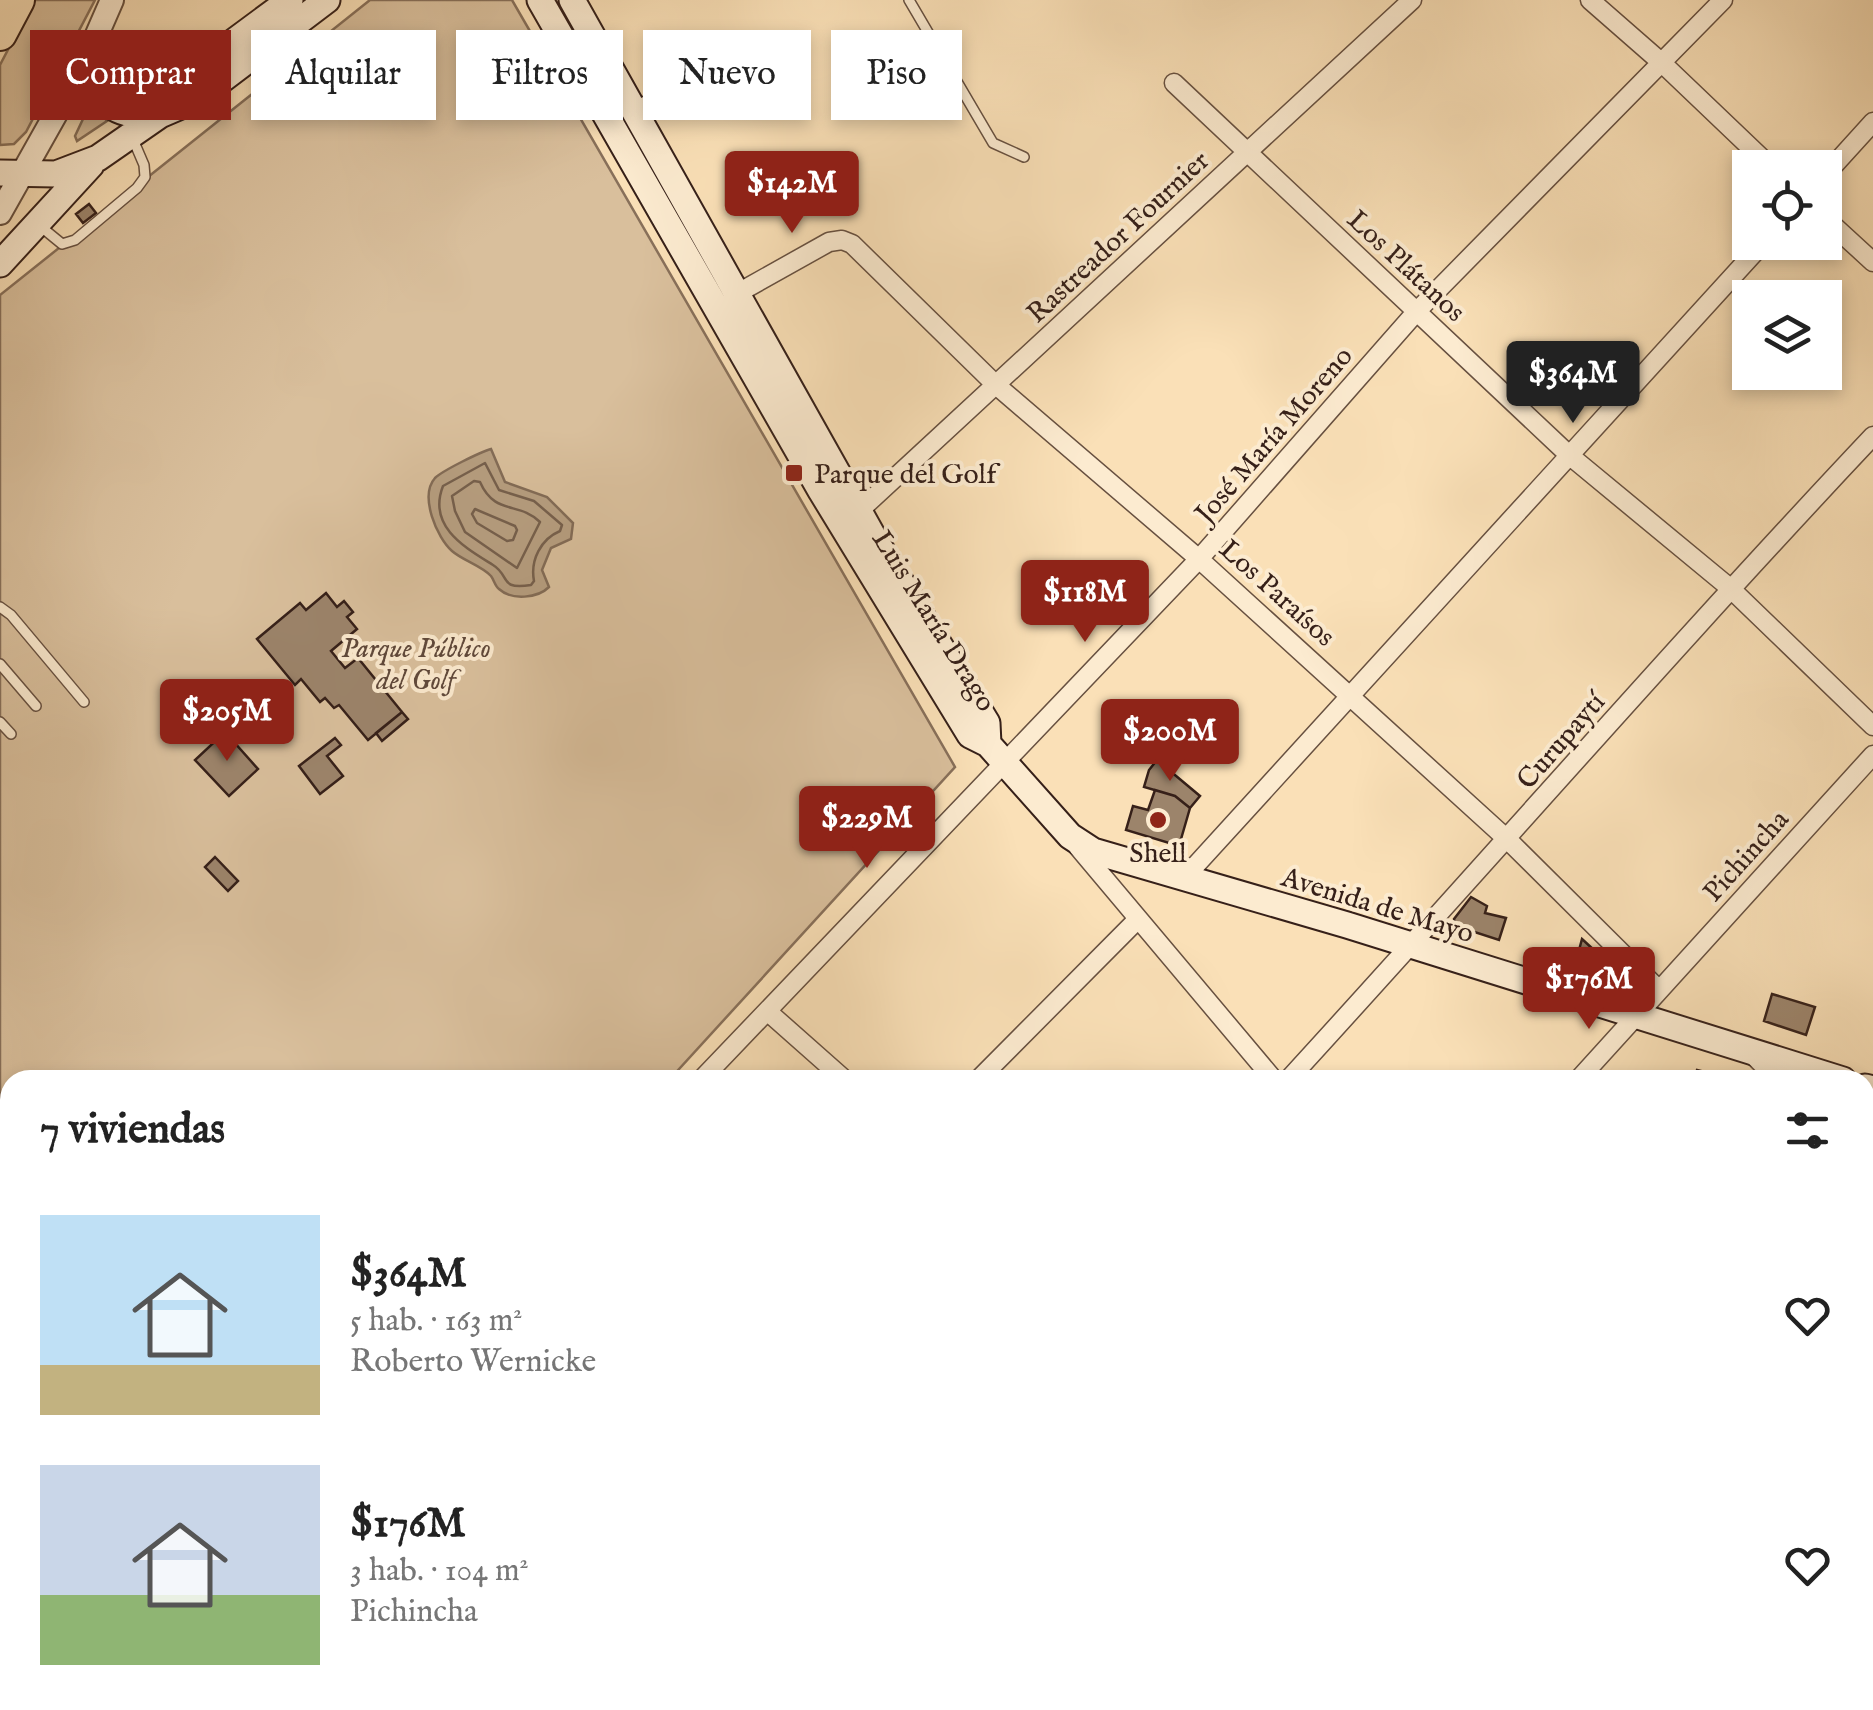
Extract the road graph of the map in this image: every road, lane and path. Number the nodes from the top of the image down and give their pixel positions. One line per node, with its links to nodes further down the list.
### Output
1 (18, 0): 12 (highway)
2 (112, 0): 11 (street)
3 (290, 0): 13 (main road)
4 (327, 0): 15 (main road)
5 (540, 0): 51 (main road, Luis María Drago)
6 (572, 0): 18 (main road, Luis María Drago)
7 (909, 0): 27 (lane)
8 (1412, 0): 24 (street, Rastreador Fournier)
9 (1590, 0): 14 (street)
10 (1723, 0): 14 (street, José María Moreno)
11 (99, 30)
12 (0, 34)
13 (231, 44)
14 (1662, 63): 23 (street); 36 (street, José María Moreno)
15 (231, 73)
16 (1174, 83): 24 (street, Los Plátanos)
17 (643, 107): 18 (street)
18 (634, 112): 35 (main road, Luis María Drago)
19 (48, 120): 28 (street)
20 (153, 120): 22 (main road)
21 (1873, 122): 25 (street)
22 (131, 135): 26 (main road); 30 (lane)
23 (1753, 150)
24 (1246, 154): 36 (street, Los Plátanos); 37 (street, Rastreador Fournier)
25 (1842, 156)
26 (98, 158): 28 (main road); 30 (main road)
27 (1024, 158)
28 (12, 174): 29 (street)
29 (0, 213)
30 (36, 223): 34 (main road)
31 (1842, 234): 33 (street)
32 (1748, 260): 39 (street)
33 (1873, 262)
34 (0, 264)
35 (738, 294): 37 (street, Los Paraísos); 40 (main road, Luis María Drago)
36 (1417, 311): 39 (street, Los Plátanos); 41 (street, José María Moreno)
37 (996, 385): 40 (street, Rastreador Fournier); 41 (street, Los Paraísos)
38 (1873, 436): 42 (street, Curupaytí)
39 (1569, 455): 42 (street, Los Plátanos); 45 (street)
40 (859, 512): 51 (main road, Luis María Drago)
41 (1199, 559): 45 (street, Los Paraísos); 51 (street, José María Moreno)
42 (1730, 588): 49 (street, Los Plátanos); 54 (street, Curupaytí)
43 (0, 608): 46 (lane)
44 (0, 664): 47 (lane)
45 (1351, 695): 54 (street, Los Paraísos); 55 (street)
46 (84, 702)
47 (36, 706)
48 (0, 722): 50 (lane)
49 (1873, 726)
50 (11, 734)
51 (995, 753): 53 (main road, Luis María Drago); 59 (street, José María Moreno)
52 (1873, 755): 58 (street, Pichincha)
53 (1070, 836): 55 (main road, Avenida de Mayo); 56 (street, Luis María Drago)
54 (1508, 840): 57 (street, Curupaytí); 58 (street, Los Paraísos)
55 (1185, 877): 57 (main road, Avenida de Mayo)
56 (1138, 919): 64 (street); 65 (street, Luis María Drago)
57 (1411, 945): 60 (main road, Avenida de Mayo); 66 (street, Curupaytí)
58 (1659, 990): 60 (street, Pichincha)
59 (767, 1011): 62 (street, José María Moreno); 63 (street)
60 (1635, 1016): 61 (main road, Avenida de Mayo); 67 (street, Pichincha)
61 (1748, 1050): 68 (street); 69 (main road, Avenida de Mayo)
62 (711, 1070)
63 (835, 1070)
64 (988, 1070)
65 (1266, 1070)
66 (1297, 1070)
67 (1587, 1070)
68 (1768, 1070)
69 (1811, 1070)

